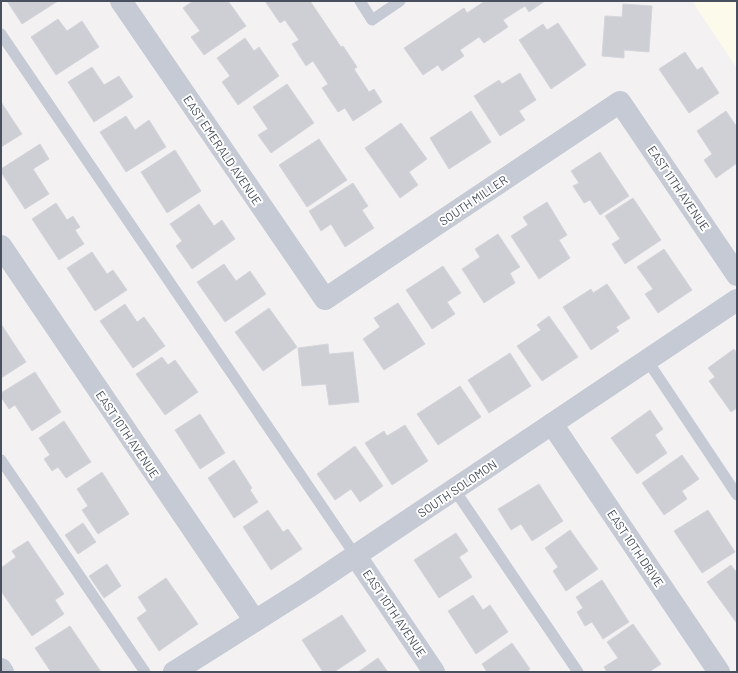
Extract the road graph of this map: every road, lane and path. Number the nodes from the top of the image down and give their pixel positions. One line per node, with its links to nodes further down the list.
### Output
1 (121, 1): 8 (street, EAST EMERALD AVENUE)
2 (360, 1): 3 (lane)
3 (400, 1)
4 (1, 34): 15 (lane)
5 (620, 102): 7 (street, EAST 11TH AVENUE); 8 (street, SOUTH MILLER)
6 (1, 246): 16 (street, EAST 10TH AVENUE)
7 (737, 274)
8 (325, 299)
9 (737, 300): 10 (street, SOUTH SOLOMON)
10 (647, 360): 11 (street, SOUTH SOLOMON); 14 (lane)
11 (552, 424): 13 (street, SOUTH SOLOMON); 23 (street, EAST 10TH DRIVE)
12 (1, 460): 19 (lane)
13 (454, 489): 15 (street, SOUTH SOLOMON); 22 (lane)
14 (737, 495)
15 (355, 555): 16 (street, SOUTH SOLOMON); 21 (street, EAST 10TH AVENUE)
16 (255, 621): 20 (street, SOUTH SOLOMON)
17 (1, 670): 18 (street)
18 (3, 672)
19 (145, 672)
20 (174, 672)
21 (434, 672)
22 (578, 672)
23 (720, 672)

